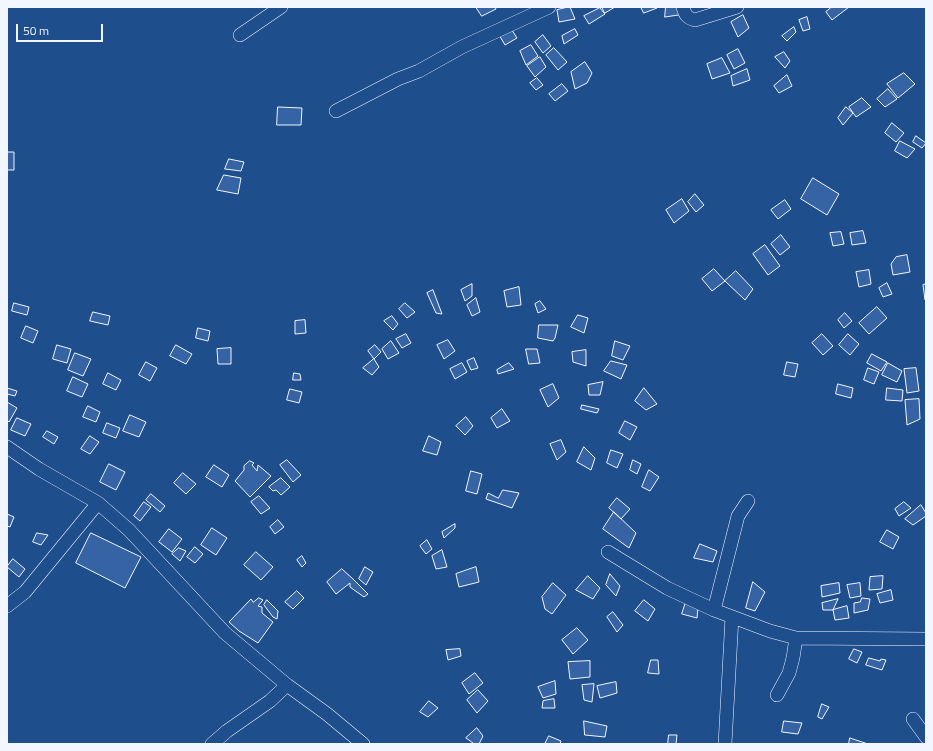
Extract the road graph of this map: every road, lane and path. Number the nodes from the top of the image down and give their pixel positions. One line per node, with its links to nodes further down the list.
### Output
1 (281, 7): 5 (street)
2 (549, 7): 6 (street)
3 (683, 7): 4 (street)
4 (737, 7)
5 (240, 35)
6 (336, 111)
7 (7, 447): 9 (street)
8 (748, 501): 12 (street)
9 (98, 503): 11 (street); 16 (street)
10 (608, 552): 12 (street)
11 (7, 606)
12 (714, 610): 13 (street)
13 (732, 617): 14 (street); 22 (street)
14 (796, 638): 15 (street); 17 (street)
15 (926, 639)
16 (287, 685): 20 (street); 21 (street)
17 (777, 695)
18 (913, 719): 19 (street)
19 (926, 737)
20 (212, 744)
21 (363, 744)
22 (725, 744)

